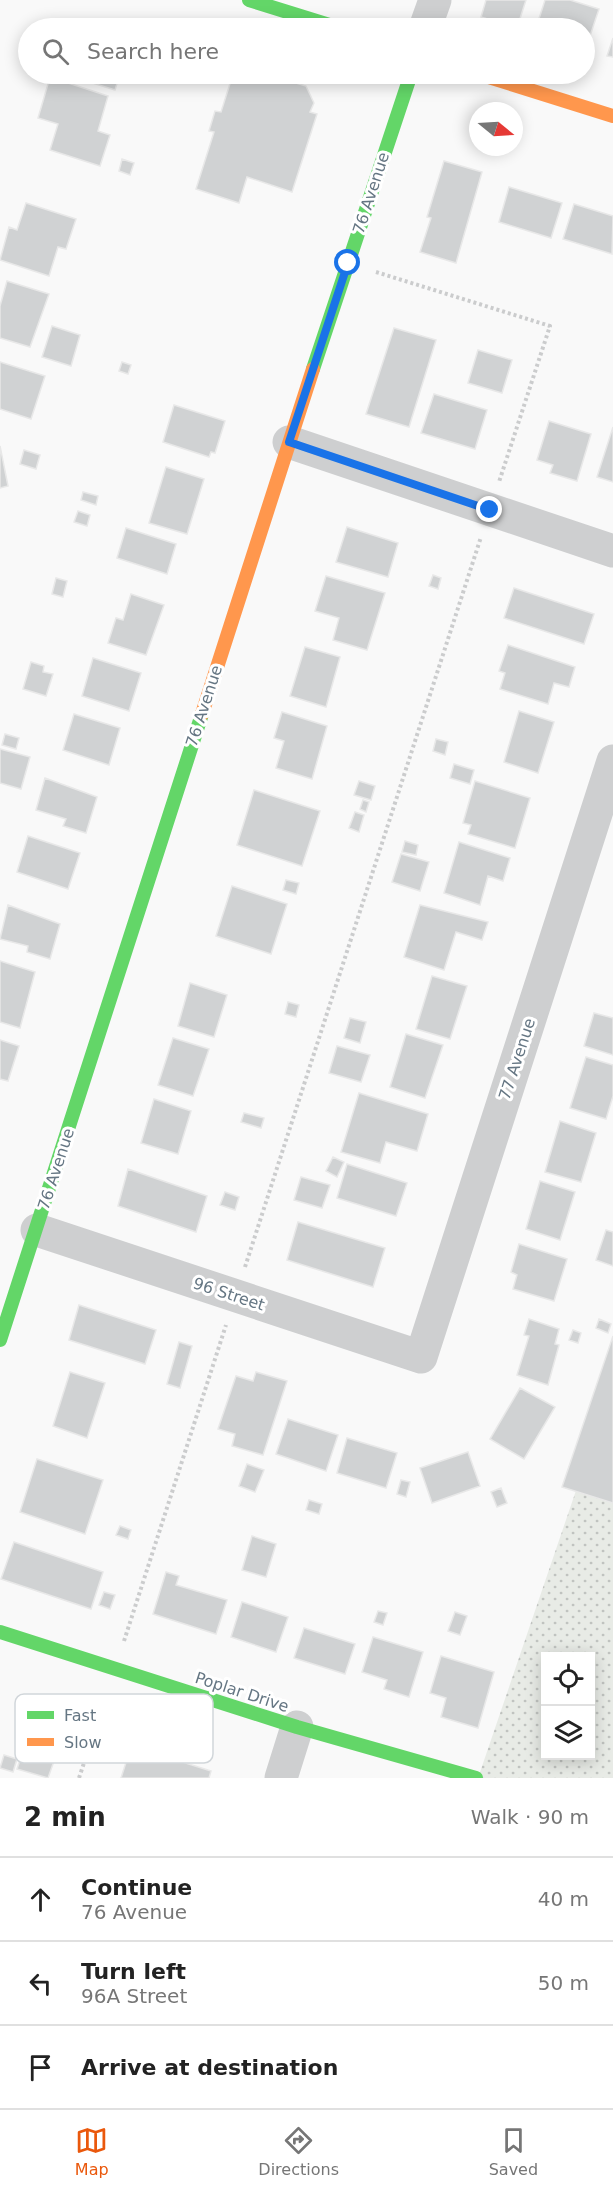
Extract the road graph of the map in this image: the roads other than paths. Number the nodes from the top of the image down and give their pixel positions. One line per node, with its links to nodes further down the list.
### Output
1 (249, 0): 3 (street)
2 (435, 0): 4 (street)
3 (307, 18)
4 (429, 18)
5 (408, 84): 8 (street, 76 Avenue)
6 (511, 84): 7 (street)
7 (613, 116)
8 (289, 442): 9 (street); 11 (street, 76 Avenue)
9 (613, 551)
10 (613, 761): 13 (street, 77 Avenue)
11 (37, 1230): 12 (street, 76 Avenue); 13 (street, 96 Street)
12 (0, 1340)
13 (421, 1357)
14 (0, 1632): 15 (street, Poplar Drive)
15 (193, 1694)
16 (213, 1700): 17 (street, Poplar Drive)
17 (297, 1727): 18 (street); 19 (street, Poplar Drive)
18 (281, 1778)
19 (476, 1778)

